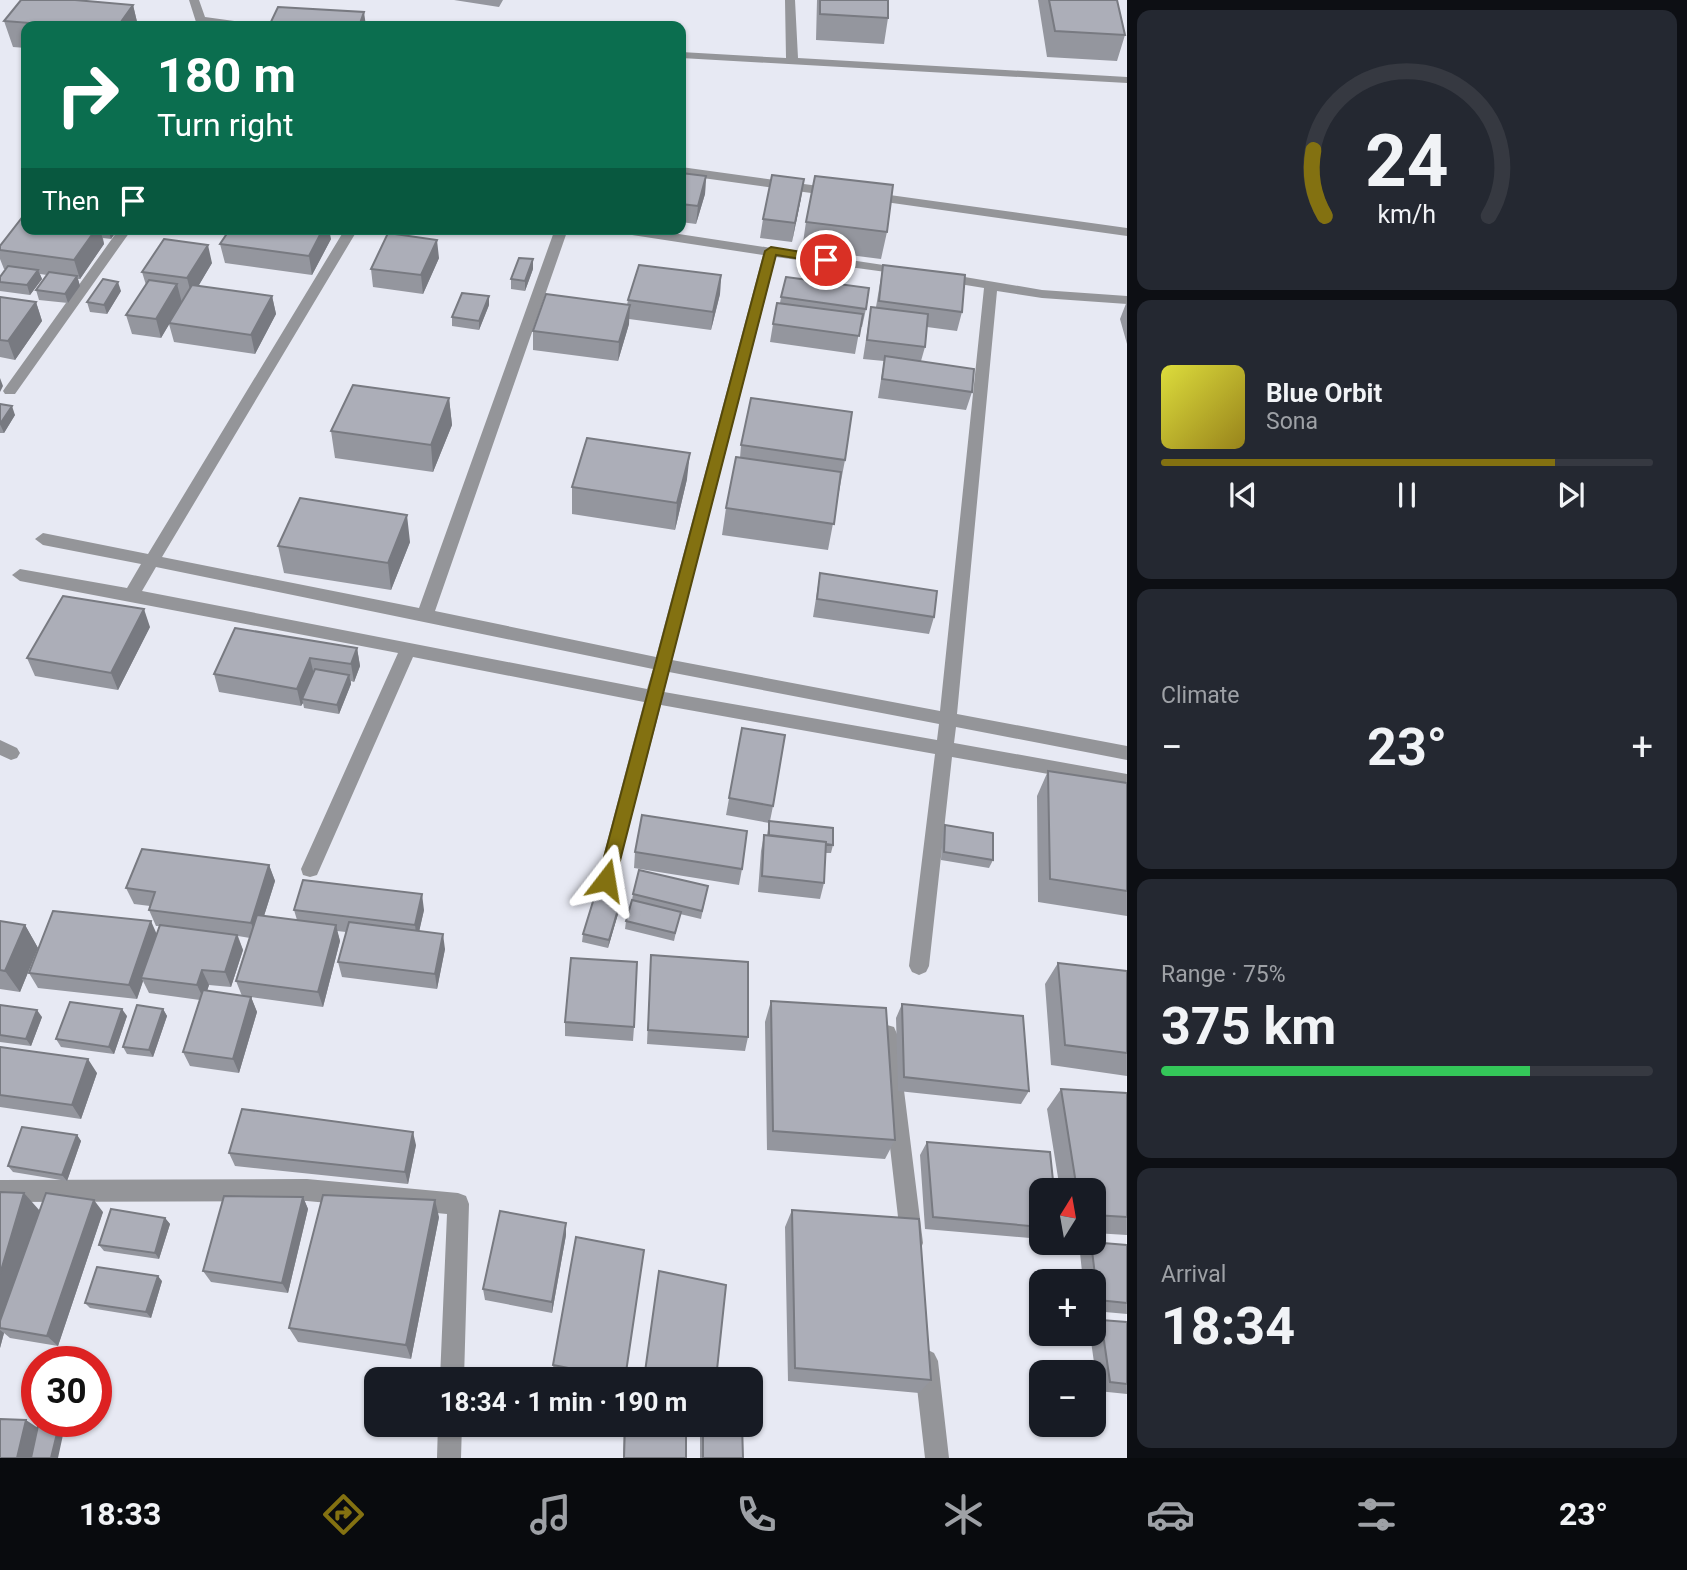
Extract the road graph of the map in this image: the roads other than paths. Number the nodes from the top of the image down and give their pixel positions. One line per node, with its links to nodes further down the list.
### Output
1 (194, 0): 3 (street)
2 (790, 0): 5 (street)
3 (208, 21)
4 (686, 55): 5 (street)
5 (792, 62): 6 (street)
6 (1127, 79)
7 (686, 172): 8 (street)
8 (1127, 232)
9 (122, 235): 16 (street)
10 (348, 235): 18 (street)
11 (560, 235): 21 (street)
12 (661, 235): 13 (street)
13 (771, 251): 14 (street); 23 (street)
14 (991, 285): 15 (street); 25 (street)
15 (1127, 300)
16 (10, 391)
17 (43, 539): 18 (street)
18 (153, 559): 20 (street); 21 (street)
19 (20, 575): 20 (street)
20 (131, 595): 22 (street)
21 (425, 615): 23 (street)
22 (408, 649): 24 (street); 29 (street)
23 (664, 665): 24 (street); 25 (street)
24 (653, 697): 26 (street); 30 (street)
25 (948, 720): 26 (street); 27 (street)
26 (944, 749): 28 (street); 31 (street)
27 (1127, 753)
28 (1127, 781)
29 (310, 869)
30 (606, 880)
31 (919, 966)
32 (887, 1034): 34 (street)
33 (0, 1191): 36 (street)
34 (915, 1267)
35 (923, 1335): 39 (street)
36 (452, 1367)
37 (450, 1437): 38 (street)
38 (449, 1458)
39 (937, 1458)

